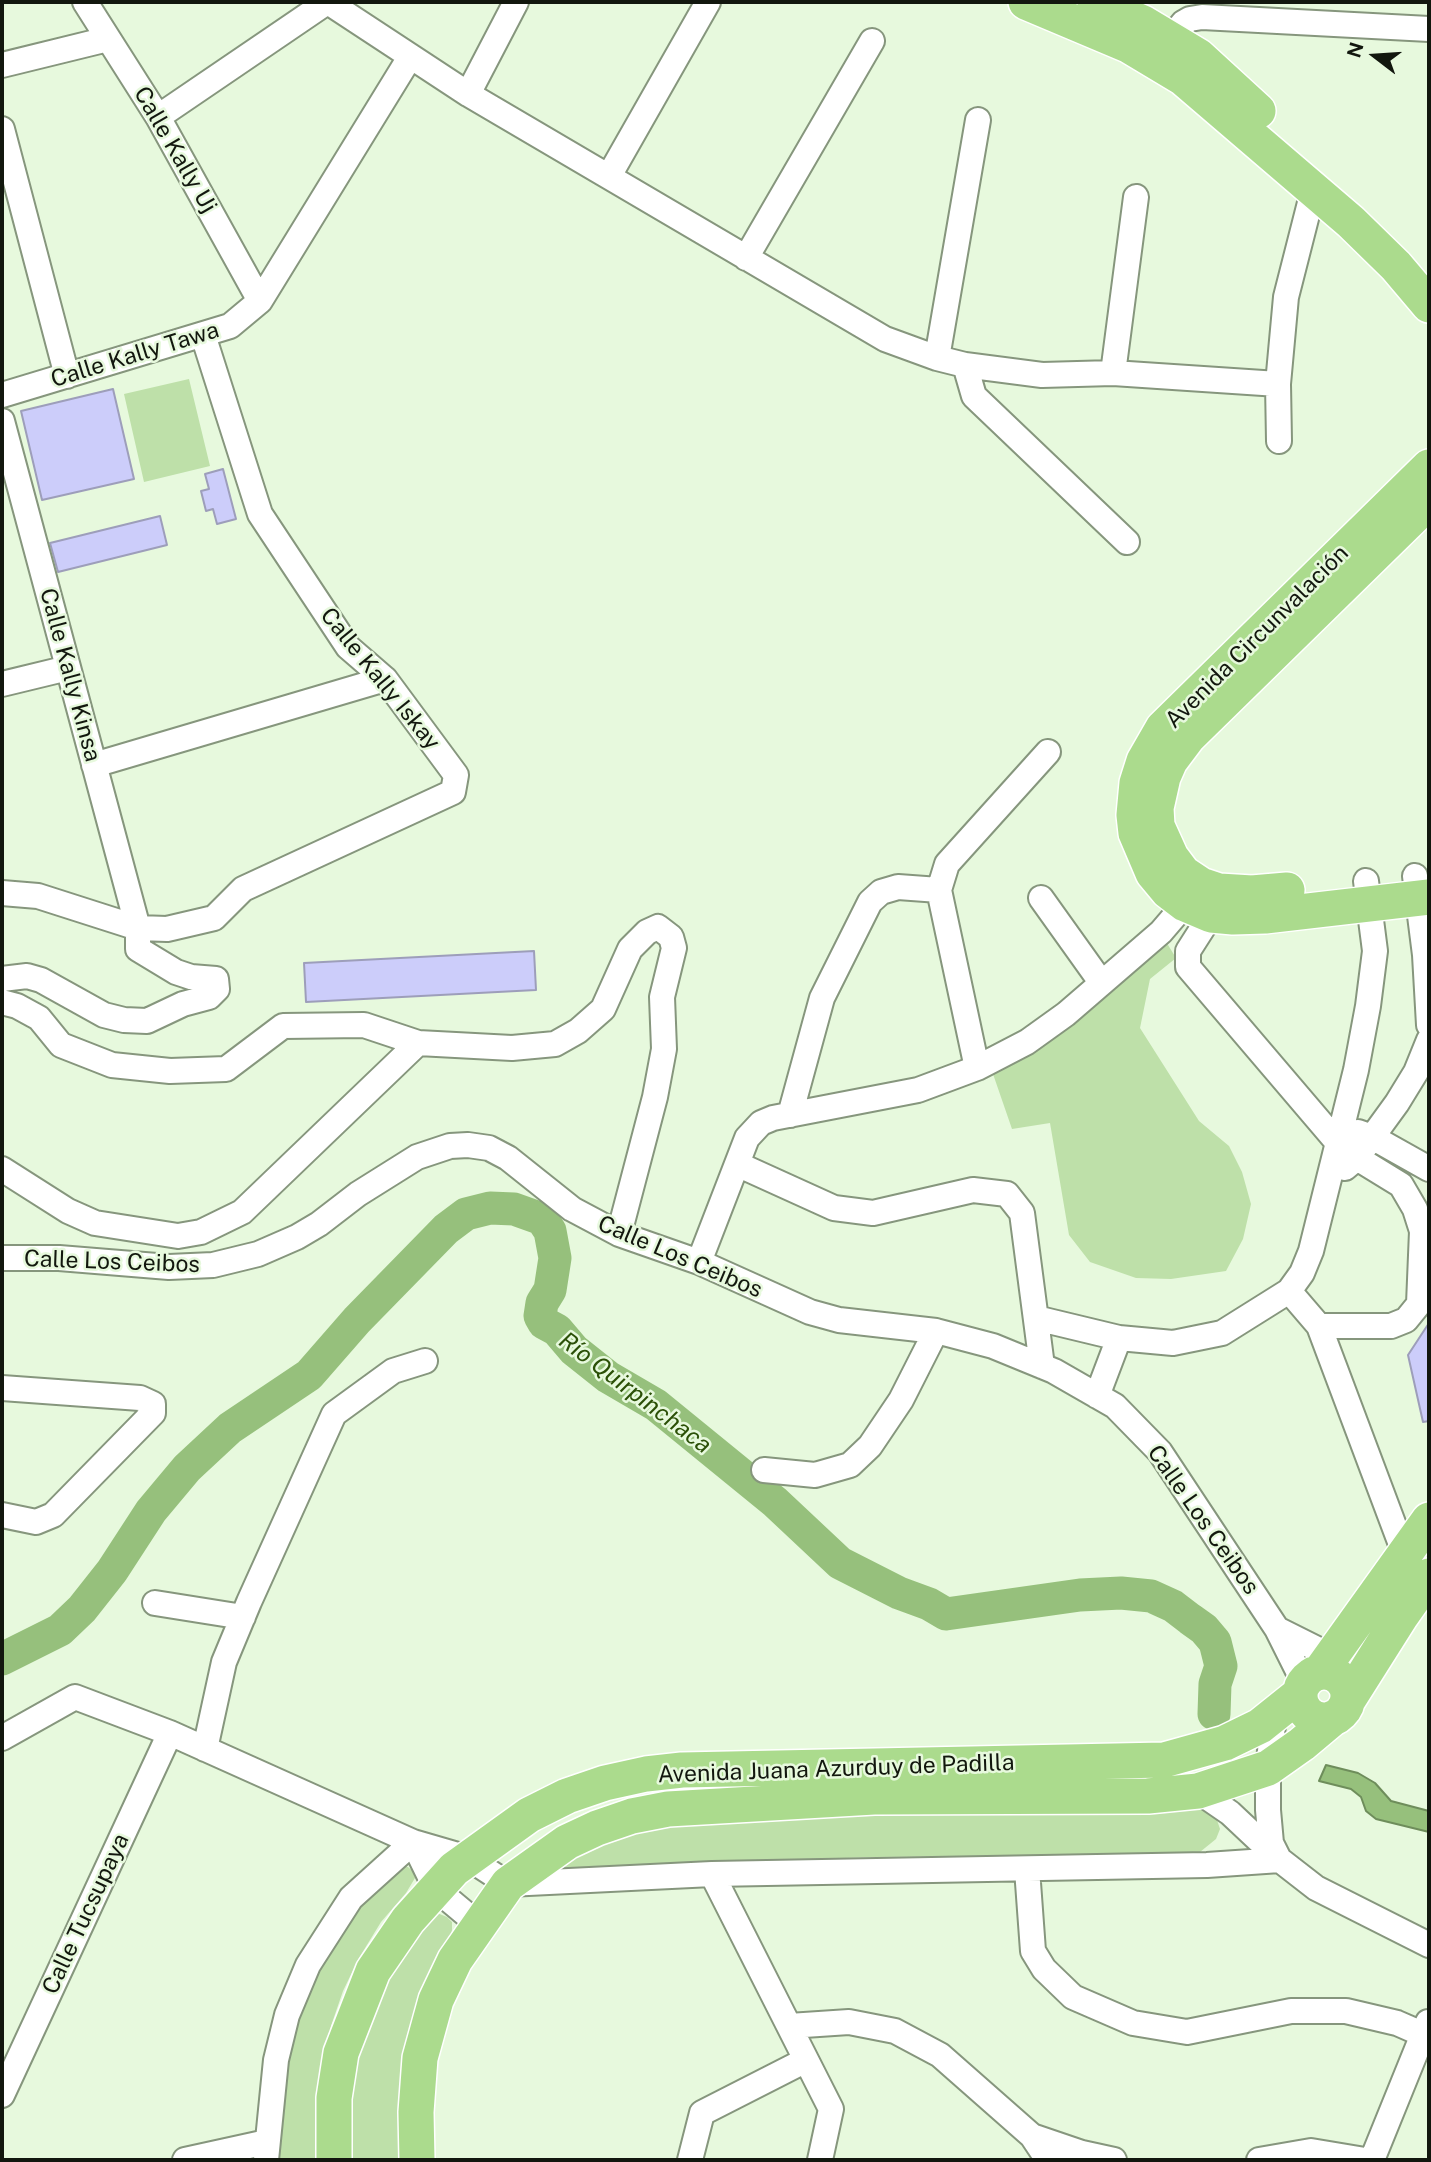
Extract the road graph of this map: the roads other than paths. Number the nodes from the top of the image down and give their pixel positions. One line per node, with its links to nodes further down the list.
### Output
1 (85, 2): 9 (street, Calle Kally Uj)
2 (328, 2): 12 (street); 15 (street)
3 (516, 2): 14 (street)
4 (708, 2): 18 (street)
5 (1026, 2): 11 (highway)
6 (1095, 2): 11 (highway)
7 (1223, 10): 8 (street); 11 (street)
8 (1429, 29)
9 (108, 39): 13 (street); 15 (street, Calle Kally Uj)
10 (873, 41): 21 (street)
11 (1162, 48): 19 (highway); 22 (highway)
12 (411, 57): 14 (street); 23 (street, Calle Kally Tawa)
13 (2, 65)
14 (468, 94): 18 (street)
15 (158, 117): 23 (street, Calle Kally Uj)
16 (978, 120): 26 (street)
17 (2, 129): 29 (street)
18 (609, 176): 21 (street)
19 (1313, 191): 24 (highway); 30 (street)
20 (1136, 197): 28 (street)
21 (746, 258): 26 (street)
22 (1429, 271)
23 (260, 301): 25 (street, Calle Kally Tawa)
24 (1429, 305)
25 (203, 335): 29 (street, Calle Kally Tawa); 38 (street, Calle Kally Iskay)
26 (937, 358): 27 (street)
27 (965, 365): 28 (street); 36 (street)
28 (1113, 373): 30 (street)
29 (67, 376): 31 (street, Calle Kally Tawa)
30 (1278, 384): 33 (street)
31 (2, 395)
32 (2, 421): 37 (street, Calle Kally Kinsa)
33 (1279, 441)
34 (1429, 467): 47 (highway, Avenida Circunvalación)
35 (1429, 501): 45 (highway, Avenida Circunvalación)
36 (1127, 542)
37 (68, 668): 39 (street); 41 (street, Calle Kally Kinsa)
38 (385, 679): 41 (street); 48 (street, Calle Kally Iskay)
39 (2, 684)
40 (1048, 752): 43 (street)
41 (94, 765): 48 (street, Calle Kally Kinsa)
42 (1423, 887): 45 (highway, Avenida Circunvalación); 52 (street)
43 (939, 890): 55 (street); 56 (street)
44 (2, 893): 48 (street)
45 (1368, 893): 47 (highway, Avenida Circunvalación); 57 (street)
46 (1041, 898): 50 (street)
47 (1198, 909): 50 (street); 57 (street)
48 (138, 928): 49 (street, Calle Kally Kinsa)
49 (2, 979)
50 (1101, 982): 55 (street)
51 (2, 1002): 54 (street)
52 (1429, 1026)
53 (1429, 1040): 58 (street)
54 (418, 1043): 60 (street); 63 (street)
55 (977, 1068): 56 (street)
56 (790, 1115): 59 (street)
57 (1339, 1137): 58 (street); 62 (street); 66 (street)
58 (1372, 1137): 61 (street)
59 (737, 1164): 65 (street); 67 (street)
60 (2, 1169)
61 (1429, 1169)
62 (1426, 1231): 68 (street)
63 (619, 1234): 64 (street, Calle Los Ceibos); 65 (street, Calle Los Ceibos)
64 (2, 1258)
65 (699, 1262): 69 (street, Calle Los Ceibos)
66 (1289, 1291): 68 (street); 70 (street)
67 (1036, 1318): 70 (street); 72 (street)
68 (1320, 1326): 78 (street)
69 (936, 1331): 72 (street, Calle Los Ceibos); 75 (street)
70 (1119, 1338): 74 (street)
71 (425, 1361): 80 (street)
72 (1042, 1366): 74 (street, Calle Los Ceibos)
73 (2, 1388): 76 (street)
74 (1097, 1396): 81 (street, Calle Los Ceibos)
75 (764, 1470)
76 (2, 1515)
77 (1429, 1520): 78 (highway, Avenida Juana Azurduy de Padilla)
78 (1417, 1566): 82 (highway, Avenida Juana Azurduy de Padilla); 83 (highway, Avenida Juana Azurduy de Padilla)
79 (155, 1603): 80 (street)
80 (243, 1617): 87 (street)
81 (1277, 1629): 82 (street, Calle Los Ceibos); 82 (street, Calle Los Ceibos)
82 (1314, 1676): 83 (highway); 84 (highway, Avenida Juana Azurduy de Padilla)
83 (1340, 1709): 88 (highway, Avenida Juana Azurduy de Padilla)
84 (1274, 1717): 88 (street); 91 (highway, Avenida Juana Azurduy de Padilla)
85 (170, 1733): 86 (street); 87 (street); 103 (street, Calle Tucsupaya)
86 (2, 1738)
87 (205, 1749): 90 (street)
88 (1268, 1768): 89 (highway, Avenida Juana Azurduy de Padilla); 92 (street)
89 (1198, 1791): 92 (street); 95 (highway, Avenida Juana Azurduy de Padilla)
90 (413, 1842): 91 (street); 96 (street); 105 (street)
91 (468, 1858): 95 (street); 96 (highway, Avenida Juana Azurduy de Padilla)
92 (1280, 1860): 93 (street); 98 (street)
93 (1027, 1869): 94 (street); 101 (street)
94 (712, 1874): 95 (street); 100 (street)
95 (508, 1884): 97 (highway, Avenida Juana Azurduy de Padilla)
96 (436, 1888): 97 (street); 107 (highway, Avenida Juana Azurduy de Padilla)
97 (479, 1925): 108 (highway, Avenida Juana Azurduy de Padilla)
98 (1417, 1933): 99 (street)
99 (1429, 1945)
100 (789, 2026): 102 (street); 104 (street)
101 (1427, 2030): 115 (street)
102 (806, 2060): 109 (street); 110 (street)
103 (2, 2095)
104 (1032, 2136): 111 (street); 112 (street)
105 (266, 2151): 106 (street)
106 (185, 2160)
107 (334, 2160)
108 (417, 2160)
109 (690, 2160)
110 (820, 2160)
111 (1048, 2160)
112 (1114, 2160)
113 (1259, 2160): 114 (street)
114 (1365, 2160)
115 (1372, 2160)

